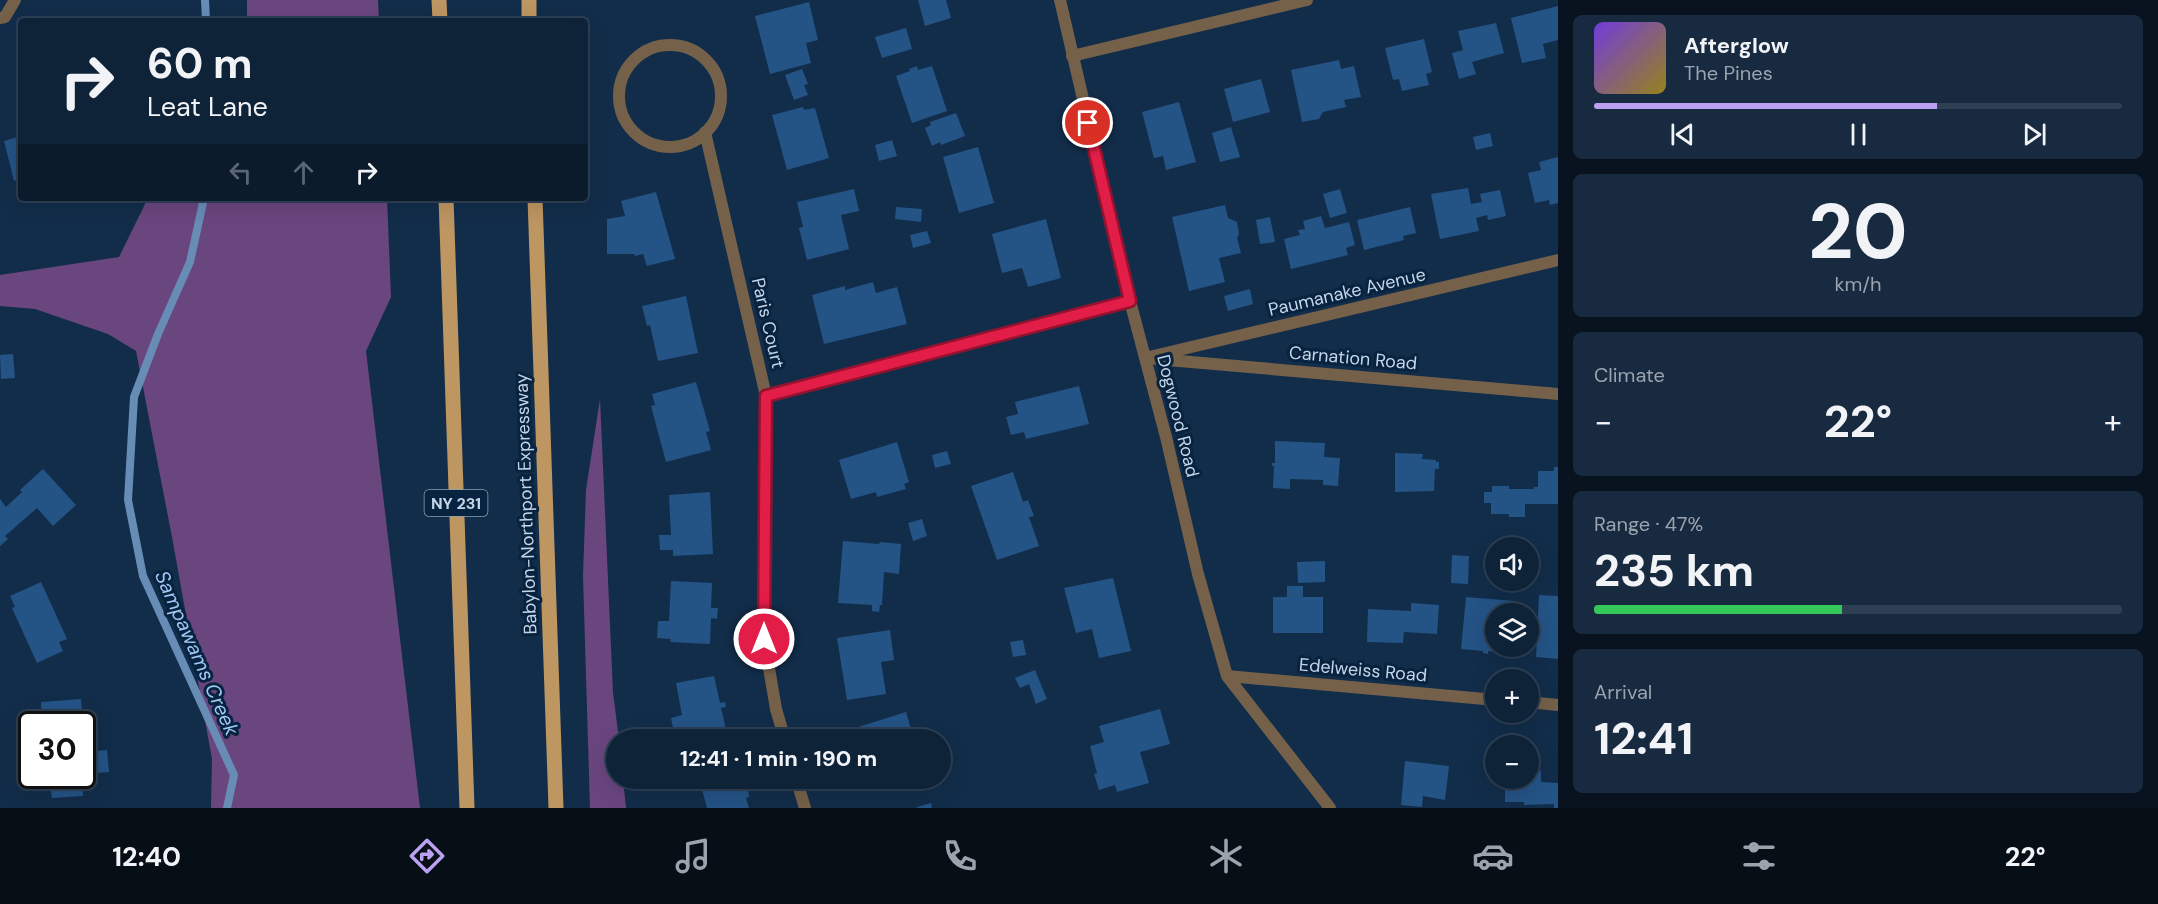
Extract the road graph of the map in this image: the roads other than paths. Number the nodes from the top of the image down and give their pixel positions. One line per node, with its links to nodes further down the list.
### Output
1 (15, 0): 6 (street)
2 (439, 0): 7 (main road)
3 (529, 0): 8 (main road)
4 (1060, 0): 9 (street, Dogwood Road)
5 (1307, 0): 9 (street)
6 (0, 18)
7 (440, 18)
8 (529, 18)
9 (1072, 56): 14 (street, Dogwood Road)
10 (705, 132): 10 (street); 17 (street, Paris Court)
11 (446, 201): 24 (main road, NY 231)
12 (535, 201): 25 (main road, Babylon-Northport Expressway)
13 (1558, 260): 15 (street, Paumanake Avenue)
14 (1130, 301): 15 (street, Dogwood Road); 17 (street)
15 (1145, 358): 16 (street, Carnation Road); 18 (street, Dogwood Road)
16 (1558, 394)
17 (766, 396): 22 (street, Paris Court)
18 (1227, 676): 19 (street, Edelweiss Road); 27 (street, Dogwood Road)
19 (1485, 699)
20 (1539, 703): 21 (street)
21 (1558, 705)
22 (782, 729)
23 (799, 789): 26 (street)
24 (467, 808)
25 (556, 808)
26 (805, 808)
27 (1330, 808)

